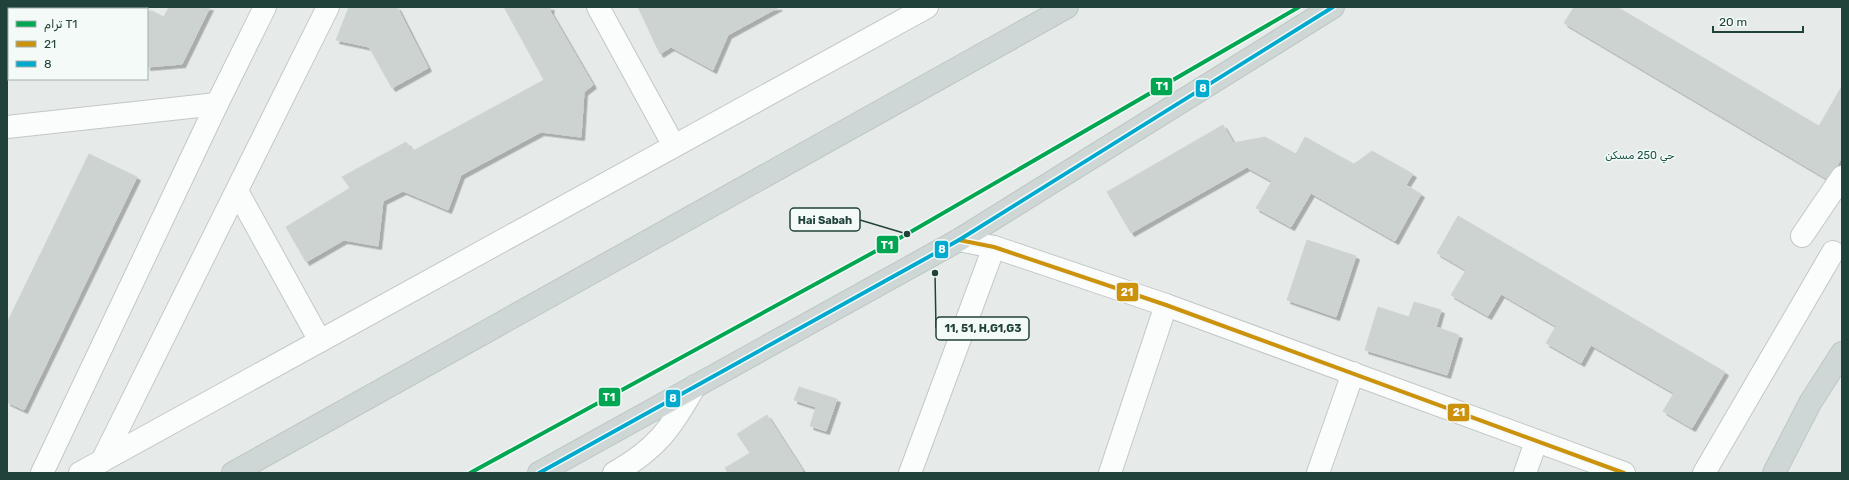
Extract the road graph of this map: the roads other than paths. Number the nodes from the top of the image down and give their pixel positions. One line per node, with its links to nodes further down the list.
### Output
1 (265, 7): 7 (street)
2 (328, 7): 11 (street)
3 (598, 7): 9 (street)
4 (927, 7): 9 (street)
5 (1067, 7): 25 (main road)
6 (1333, 7): 13 (main road)
7 (217, 104): 8 (street); 23 (street)
8 (7, 127)
9 (674, 146): 17 (street)
10 (1842, 177): 12 (street)
11 (237, 191): 17 (street); 22 (street)
12 (1802, 236)
13 (959, 240): 14 (street); 20 (main road)
14 (994, 247): 16 (street); 28 (street)
15 (1833, 252): 33 (street)
16 (1166, 305): 19 (street); 29 (street)
17 (320, 341): 22 (street)
18 (1842, 352): 34 (main road)
19 (1352, 373): 21 (street); 30 (street)
20 (695, 386): 26 (main road); 27 (street)
21 (1536, 442): 31 (street); 32 (street)
22 (102, 461): 24 (street)
23 (42, 473)
24 (80, 473)
25 (233, 473)
26 (539, 473)
27 (614, 473)
28 (910, 473)
29 (1110, 473)
30 (1318, 473)
31 (1525, 473)
32 (1624, 473)
33 (1704, 473)
34 (1774, 473)

